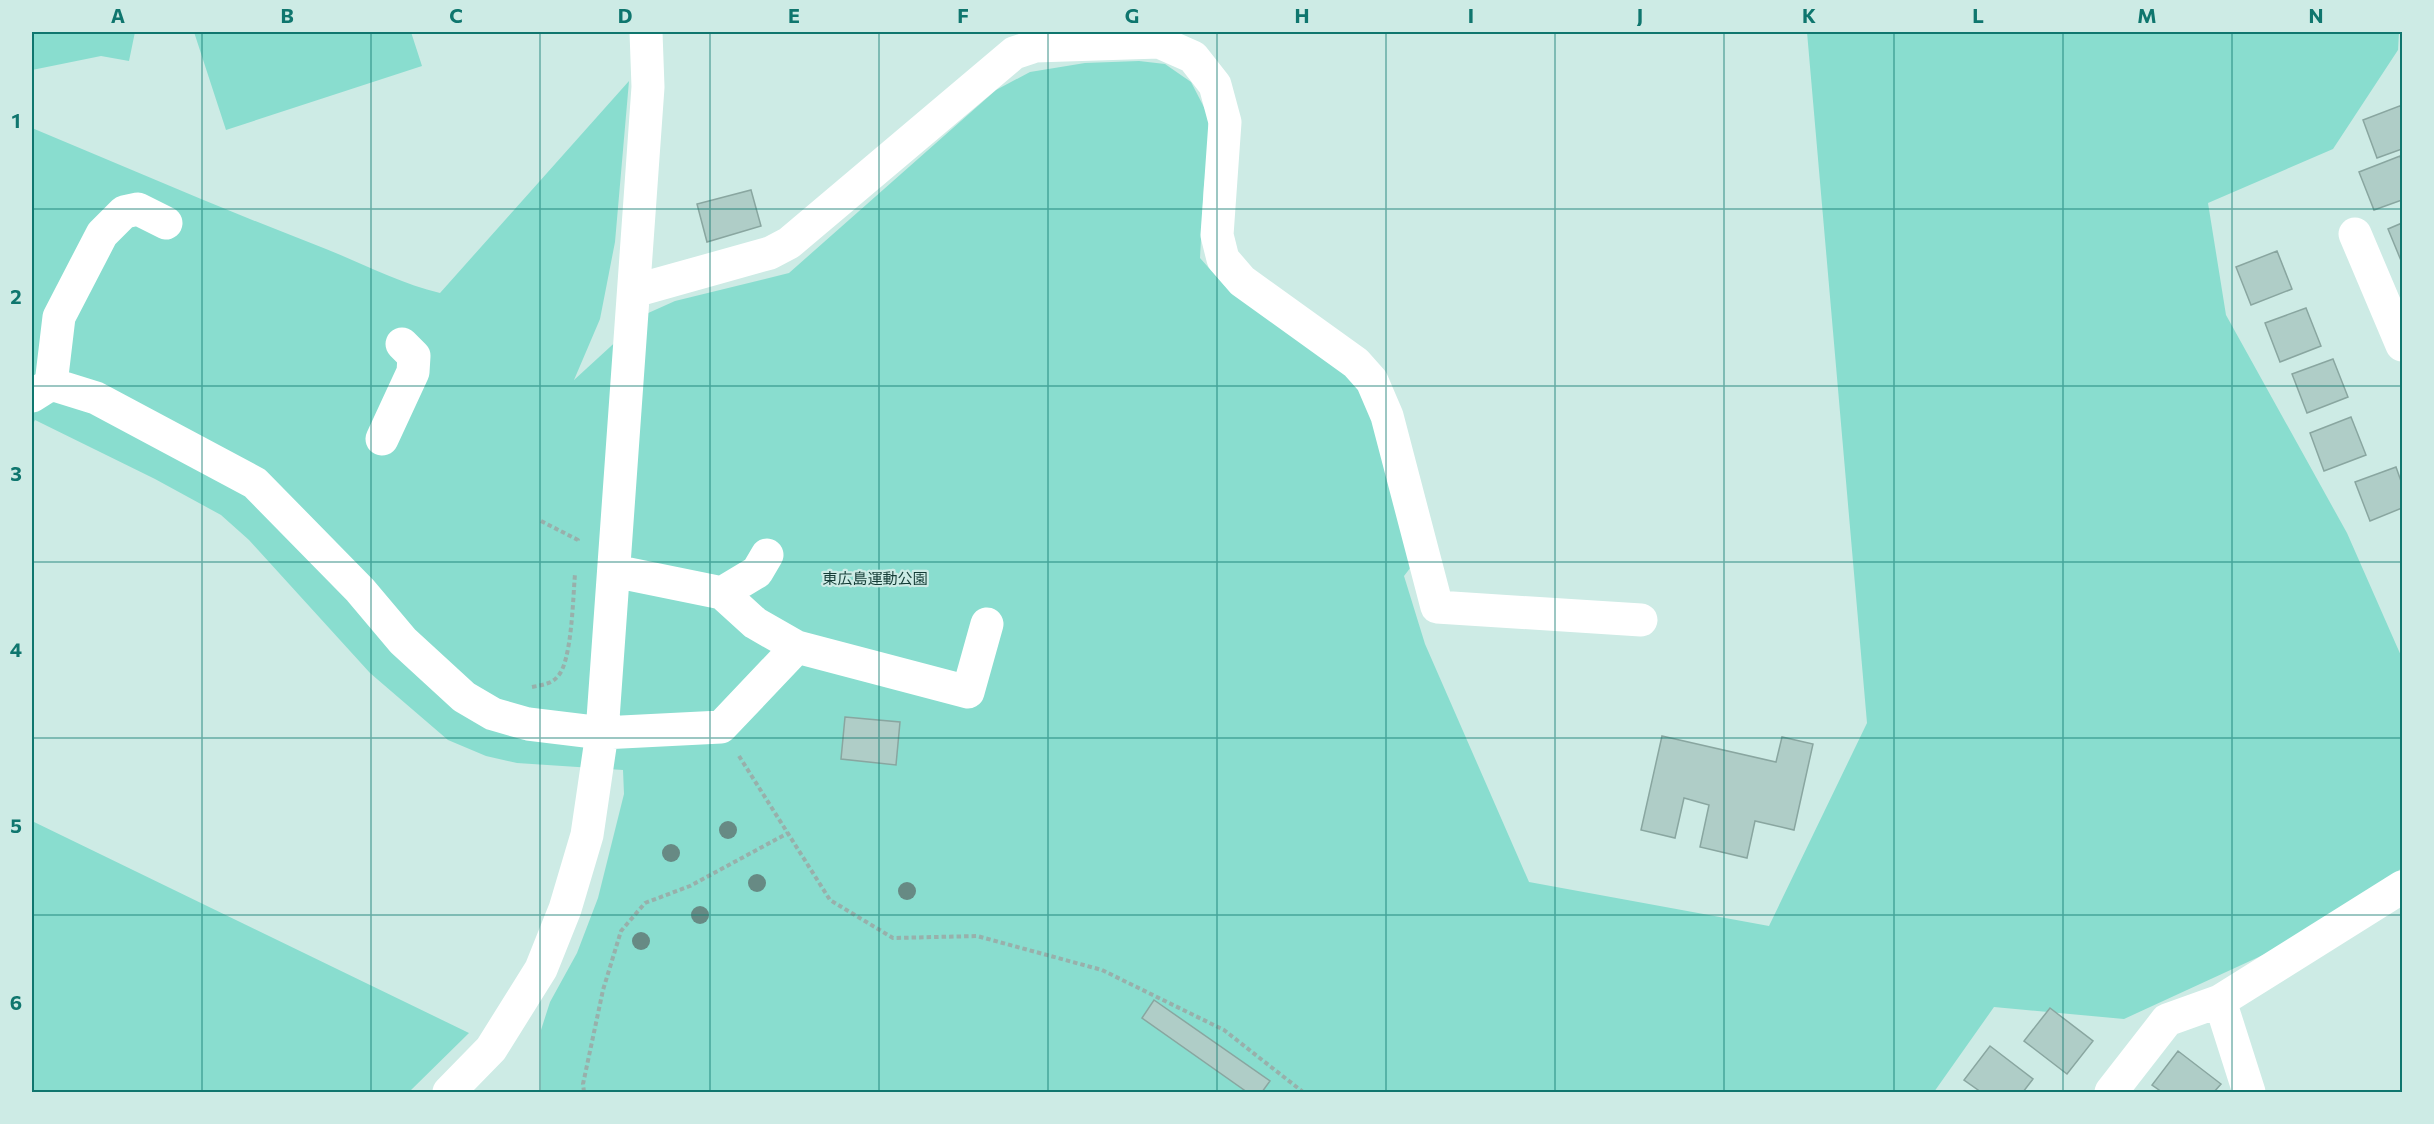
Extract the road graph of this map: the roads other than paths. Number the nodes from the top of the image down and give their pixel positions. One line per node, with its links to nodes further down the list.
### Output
1 (646, 32): 4 (street)
2 (166, 223): 7 (street)
3 (2355, 234): 6 (street)
4 (634, 291): 10 (street); 12 (street)
5 (402, 344): 8 (street)
6 (2403, 345)
7 (41, 390): 15 (street)
8 (382, 439)
9 (767, 555): 11 (street)
10 (614, 571): 11 (street); 15 (street)
11 (722, 593): 14 (street)
12 (1641, 620)
13 (987, 624): 14 (street)
14 (797, 647): 15 (street)
15 (602, 733): 18 (street)
16 (2403, 887): 17 (street)
17 (2220, 1001): 19 (street); 20 (street)
18 (449, 1092)
19 (2111, 1092)
20 (2249, 1092)

